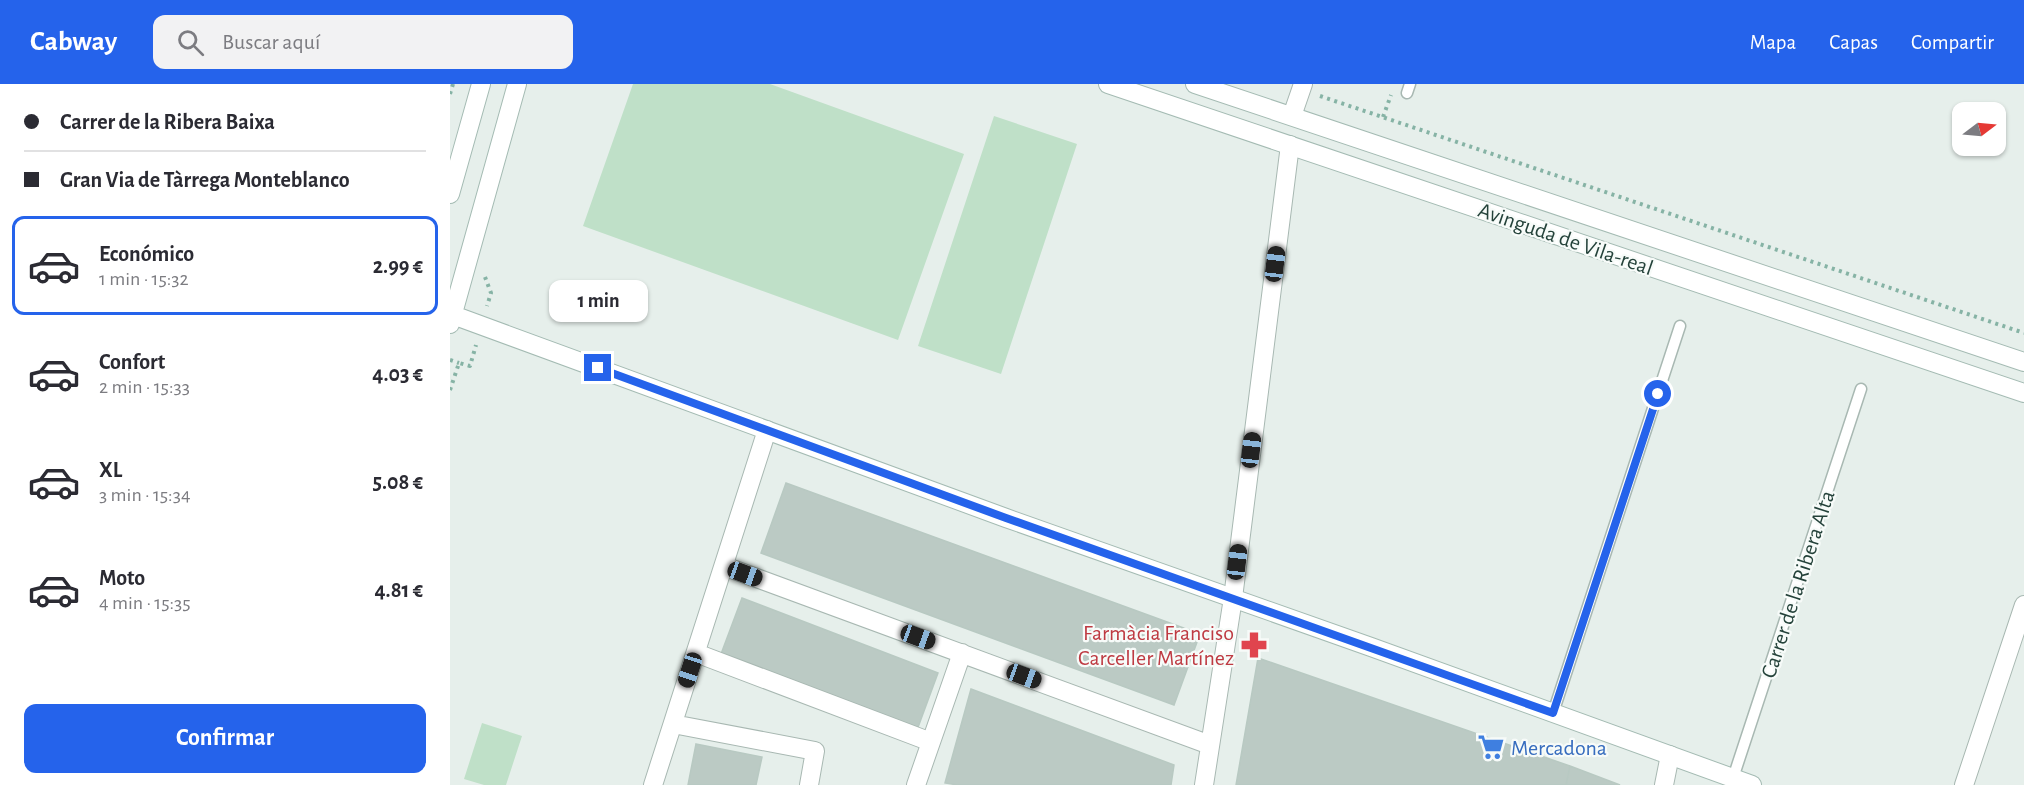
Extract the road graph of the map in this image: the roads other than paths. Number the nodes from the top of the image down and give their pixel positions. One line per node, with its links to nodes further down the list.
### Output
1 (481, 84): 8 (street)
2 (517, 84): 9 (street)
3 (1108, 84): 7 (street, Avinguda de Vila-real)
4 (1195, 84): 6 (street, Avinguda de Vila-real)
5 (1302, 87): 6 (street)
6 (1292, 116): 11 (street, Avinguda de Vila-real)
7 (1290, 145): 13 (street, Avinguda de Vila-real); 16 (street)
8 (450, 194)
9 (451, 318): 14 (street)
10 (1680, 326): 20 (lane)
11 (2024, 362)
12 (1861, 389): 25 (lane, Carrer de la Ribera Alta)
13 (2024, 393)
14 (767, 430): 15 (street); 16 (street)
15 (724, 566): 18 (street); 19 (street)
16 (1233, 597): 20 (street); 23 (street)
17 (2024, 605): 32 (street)
18 (696, 653): 21 (street); 22 (street)
19 (962, 653): 22 (street); 23 (street)
20 (1553, 713): 24 (street)
21 (673, 724): 26 (street); 27 (street)
22 (931, 742): 28 (street)
23 (1210, 745): 29 (street)
24 (1670, 755): 25 (street); 30 (street)
25 (1733, 778): 31 (street)
26 (653, 785)
27 (809, 785)
28 (916, 785)
29 (1204, 785)
30 (1664, 785)
31 (1752, 785)
32 (1964, 785)

